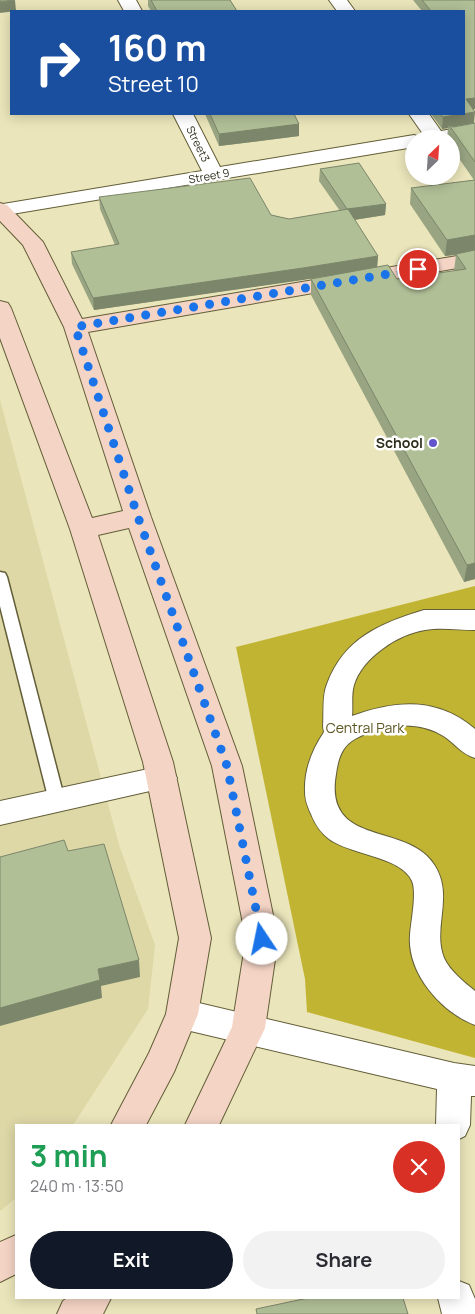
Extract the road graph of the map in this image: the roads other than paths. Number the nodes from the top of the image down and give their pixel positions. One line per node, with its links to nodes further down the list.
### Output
1 (184, 115): 7 (street, Street3)
2 (420, 115): 3 (street)
3 (428, 130)
4 (475, 132): 5 (street)
5 (460, 134)
6 (405, 143): 7 (street, Street 9)
7 (214, 175): 8 (street, Street 9)
8 (2, 210): 11 (street)
9 (475, 259): 11 (street)
10 (0, 310): 13 (street)
11 (75, 327): 12 (street)
12 (138, 517): 13 (street); 23 (street)
13 (83, 529): 18 (street)
14 (0, 577): 19 (lane)
15 (475, 620): 16 (street)
16 (339, 734): 17 (street); 21 (street)
17 (475, 747)
18 (162, 778): 19 (street); 22 (street)
19 (57, 801): 20 (street)
20 (0, 814)
21 (475, 1010)
22 (182, 1014): 23 (street); 25 (street)
23 (248, 1028): 24 (street); 26 (street)
24 (465, 1079): 27 (street)
25 (129, 1124)
26 (202, 1124)
27 (453, 1124)
28 (15, 1254): 29 (street)
29 (0, 1264)
30 (456, 1299): 31 (street)
31 (461, 1314)

